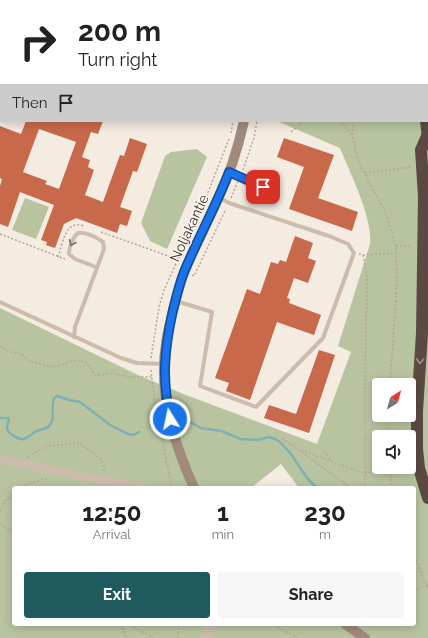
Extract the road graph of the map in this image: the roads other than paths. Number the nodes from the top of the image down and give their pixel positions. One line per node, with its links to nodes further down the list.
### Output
1 (244, 122): 5 (main road, Noljakantie)
2 (426, 122): 3 (highway)
3 (428, 134): 4 (highway); 16 (highway, one-way to 16)
4 (428, 138)
5 (229, 172): 6 (lane); 7 (main road, Noljakantie)
6 (275, 191)
7 (219, 198): 9 (main road, Noljakantie); 9 (lane)
8 (96, 267): 8 (lane, one-way to 8); 11 (lane)
9 (176, 301): 12 (main road, Noljakantie)
10 (0, 302): 11 (lane)
11 (74, 337): 12 (lane)
12 (165, 364): 15 (main road, Noljakantie)
13 (0, 459): 14 (street)
14 (129, 486)
15 (193, 486)
16 (428, 498)
17 (212, 626): 19 (street)
18 (348, 626): 20 (main road)
19 (206, 638)
20 (366, 638)

